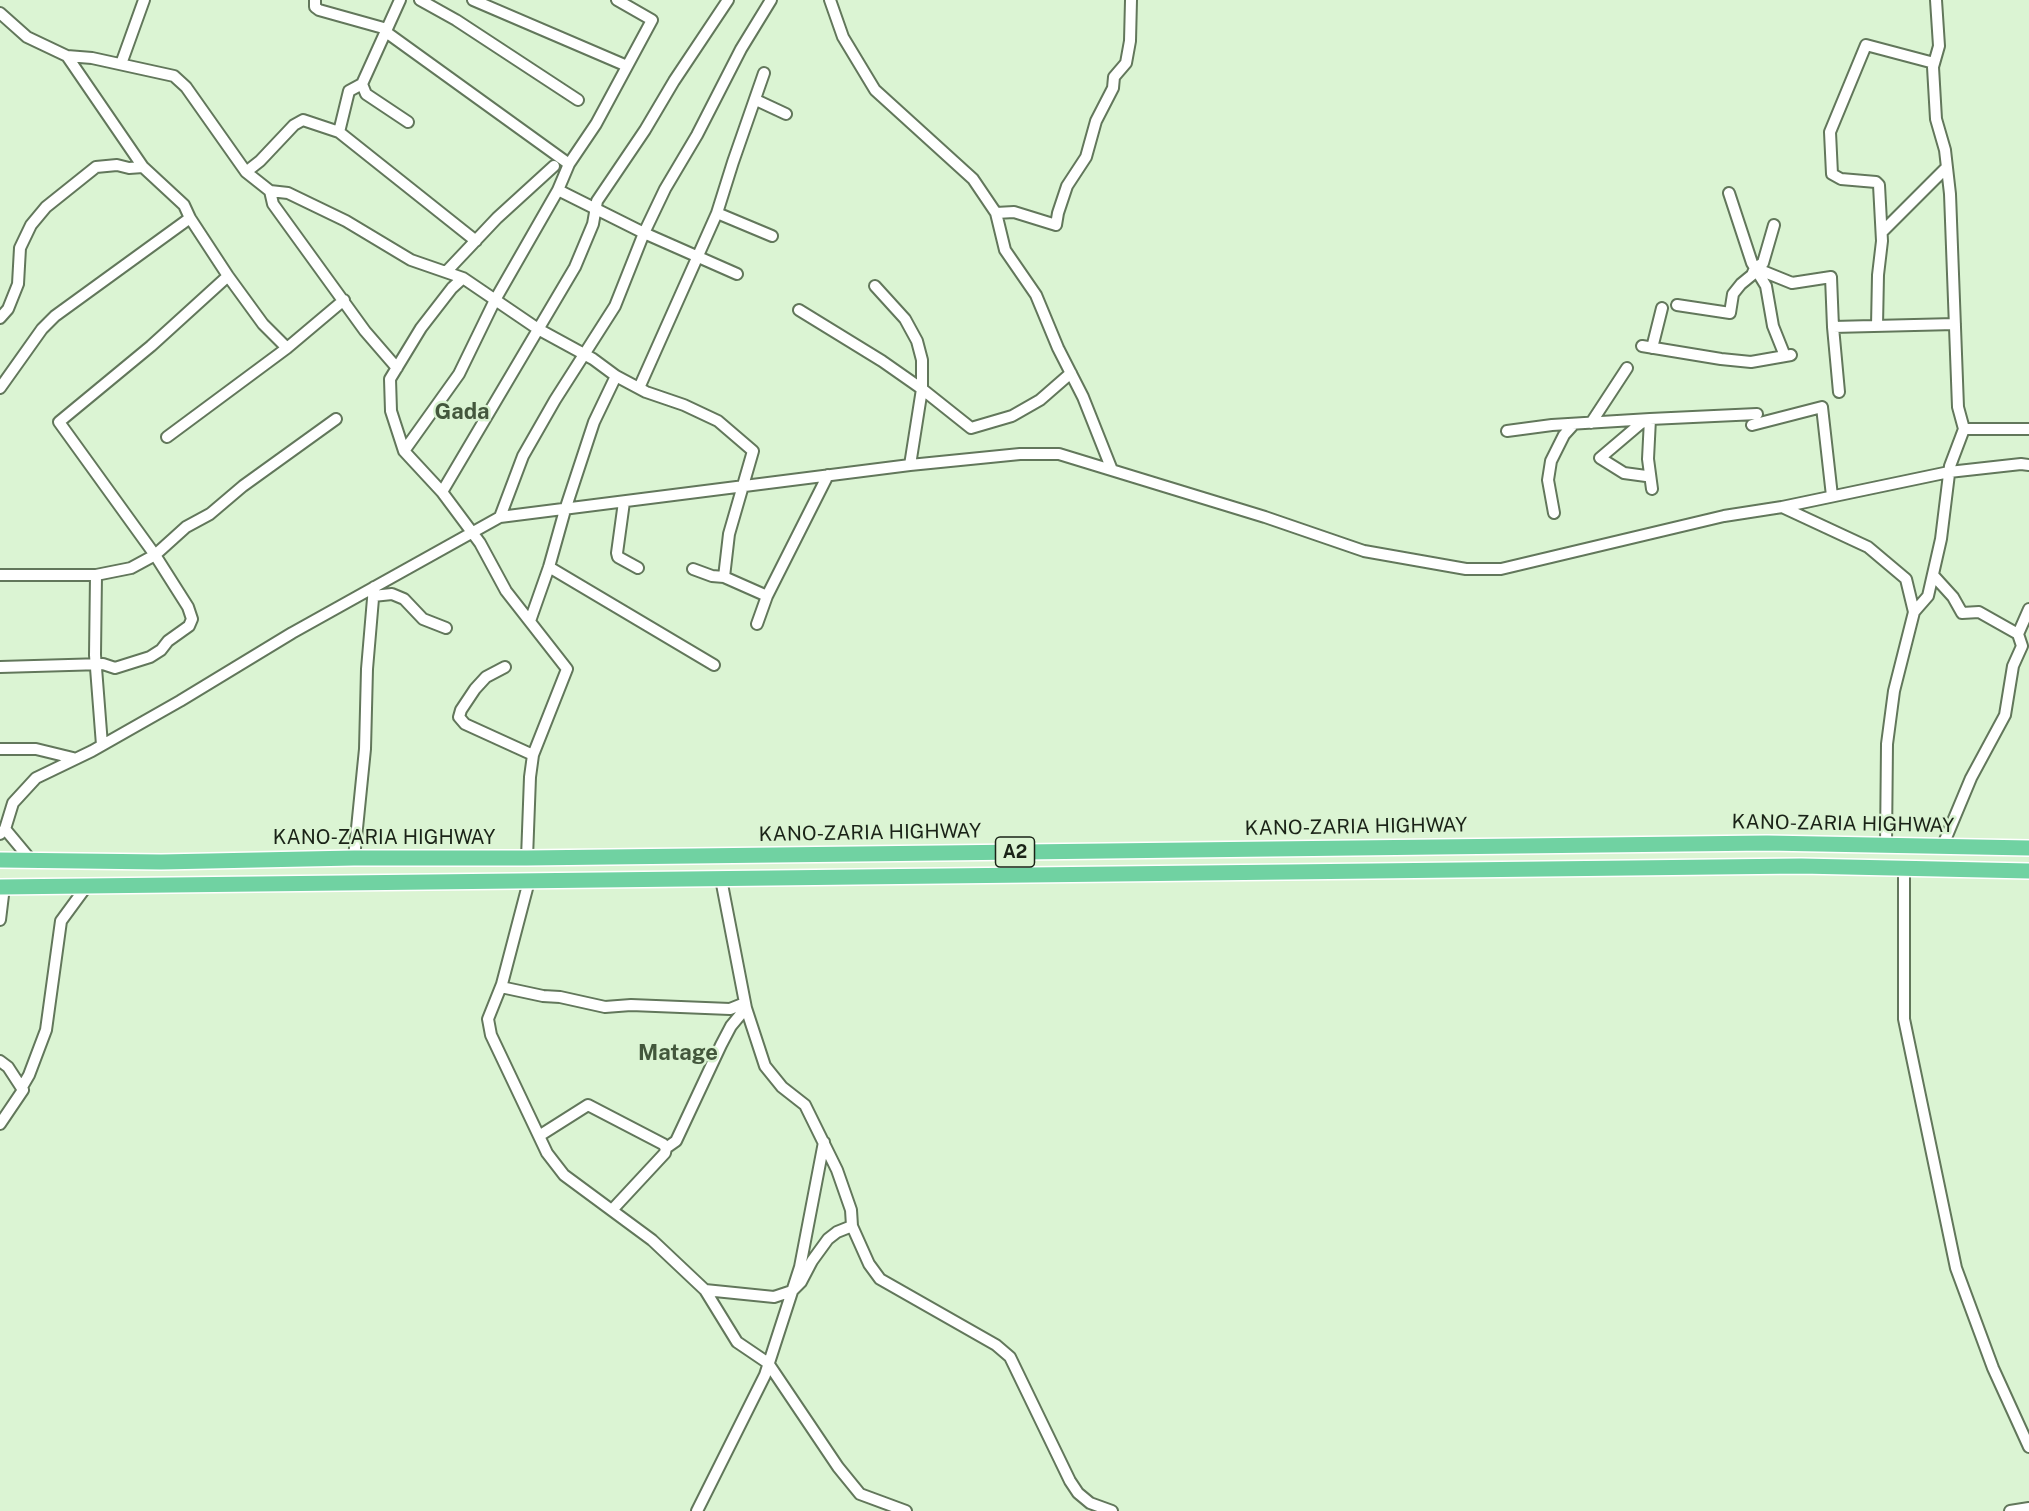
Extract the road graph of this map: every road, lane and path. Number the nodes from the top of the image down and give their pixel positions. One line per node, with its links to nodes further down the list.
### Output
1 (144, 0): 16 (street)
2 (315, 0): 13 (street)
3 (400, 0): 13 (street)
4 (420, 0): 20 (street)
5 (473, 0): 17 (street)
6 (617, 0): 17 (street)
7 (728, 0): 33 (street)
8 (771, 0): 39 (street)
9 (830, 0): 35 (street)
10 (1131, 0): 35 (street)
11 (1936, 0): 15 (street)
12 (0, 13): 14 (street)
13 (386, 31): 19 (street); 25 (street)
14 (67, 56): 16 (street); 27 (street)
15 (1934, 63): 28 (street); 38 (street)
16 (121, 64): 29 (street)
17 (627, 66): 25 (street)
18 (764, 72): 21 (street)
19 (362, 84): 23 (street); 24 (street)
20 (578, 100)
21 (756, 100): 22 (street); 34 (street)
22 (786, 114)
23 (408, 122)
24 (339, 132): 29 (street); 41 (street)
25 (568, 164): 30 (street)
26 (554, 166): 41 (street)
27 (143, 167): 36 (street); 54 (street)
28 (1947, 167): 38 (street); 55 (street)
29 (246, 172): 31 (street)
30 (558, 190): 33 (street); 50 (street)
31 (270, 191): 44 (street); 49 (street)
32 (1729, 194): 43 (street)
33 (596, 210): 39 (street); 58 (street)
34 (717, 213): 40 (street); 42 (street)
35 (996, 213): 63 (street)
36 (189, 218): 46 (street); 65 (street)
37 (1774, 225): 43 (street)
38 (1882, 232): 56 (street)
39 (644, 233): 42 (street); 60 (street)
40 (772, 237)
41 (476, 241): 44 (street)
42 (698, 257): 45 (street); 66 (street)
43 (1755, 268): 51 (street); 52 (street); 57 (street)
44 (446, 272): 47 (street)
45 (737, 274)
46 (228, 276): 59 (street); 94 (street)
47 (464, 278): 50 (street); 61 (street)
48 (875, 286): 67 (street)
49 (344, 300): 59 (street); 61 (street)
50 (495, 300): 58 (street); 77 (street)
51 (1677, 305)
52 (1662, 308)
53 (799, 310): 67 (street)
54 (0, 318)
55 (1955, 324): 56 (street); 73 (street)
56 (1877, 326): 57 (street)
57 (1833, 327): 68 (street)
58 (538, 329): 60 (street); 86 (street)
59 (288, 348): 76 (street)
60 (584, 355): 64 (street); 92 (street)
61 (397, 368): 77 (street)
62 (1627, 368): 71 (street)
63 (1071, 373): 67 (street); 80 (street)
64 (616, 376): 66 (street); 90 (street)
65 (0, 388)
66 (639, 388): 84 (street)
67 (922, 389): 78 (street)
68 (1839, 392)
69 (336, 419): 94 (street)
70 (1650, 419): 71 (street); 83 (street); 85 (street); 87 (street)
71 (1591, 423): 72 (street)
72 (1574, 424): 75 (street); 91 (street)
73 (1964, 429): 74 (street); 81 (street)
74 (2029, 429)
75 (1507, 432)
76 (167, 436)
77 (404, 451): 86 (street)
78 (910, 465): 80 (street); 82 (street)
79 (2029, 465): 81 (street)
80 (1112, 470): 89 (street)
81 (1949, 472): 87 (street); 100 (street)
82 (828, 475): 84 (street); 103 (street)
83 (1646, 476)
84 (744, 486): 88 (street); 101 (street)
85 (1652, 489)
86 (442, 492): 93 (street)
87 (1832, 496): 89 (street)
88 (624, 502): 90 (street); 96 (street)
89 (1782, 507): 105 (street)
90 (565, 510): 92 (street); 95 (street)
91 (1554, 513)
92 (500, 517): 93 (street)
93 (471, 532): 102 (street); 106 (street)
94 (155, 555): 99 (street); 110 (street)
95 (549, 567): 106 (street); 111 (street)
96 (638, 568)
97 (693, 569): 101 (street)
98 (0, 574): 99 (street)
99 (96, 575): 110 (street)
100 (1933, 575): 105 (street); 109 (street)
101 (724, 577): 103 (street)
102 (373, 592): 108 (street); 114 (street); 122 (street)
103 (767, 596): 107 (street)
104 (2029, 609): 109 (street)
105 (1914, 612): 119 (street)
106 (530, 621): 116 (street)
107 (757, 624)
108 (446, 628)
109 (2018, 634): 120 (street)
110 (96, 665): 112 (street); 114 (street)
111 (714, 665)
112 (0, 667)
113 (505, 667): 116 (street)
114 (102, 745): 117 (street)
115 (0, 749): 117 (street)
116 (533, 755): 123 (street)
117 (73, 758): 118 (street)
118 (3, 831): 125 (street)
119 (1886, 844): 120 (highway, KANO-ZARIA HIGHWAY / A2); 123 (highway, KANO-ZARIA HIGHWAY / A2)
120 (1943, 845): 121 (highway, KANO-ZARIA HIGHWAY / A2)
121 (2029, 848)
122 (354, 858): 123 (highway, KANO-ZARIA HIGHWAY / A2); 126 (highway, KANO-ZARIA HIGHWAY / A2)
123 (527, 858)
124 (0, 860): 125 (highway, KANO-ZARIA HIGHWAY / A2)
125 (30, 860): 126 (highway, KANO-ZARIA HIGHWAY / A2)
126 (161, 862): 132 (highway)
127 (1904, 869): 128 (highway, A2); 129 (highway, A2); 148 (street)
128 (2029, 871)
129 (721, 879): 130 (highway, A2); 136 (street)
130 (529, 881): 132 (highway, A2); 135 (street)
131 (86, 886): 132 (highway, A2); 133 (highway, A2); 138 (street)
132 (161, 886)
133 (2, 887): 134 (street)
134 (0, 920)
135 (501, 987): 136 (street); 140 (street)
136 (746, 1006): 141 (street); 142 (street)
137 (0, 1061): 138 (street)
138 (21, 1087): 139 (street)
139 (0, 1124)
140 (539, 1136): 142 (street); 143 (street)
141 (824, 1142): 144 (street); 146 (street)
142 (666, 1148): 143 (street)
143 (612, 1210): 145 (street)
144 (852, 1226): 146 (street); 152 (street)
145 (705, 1290): 146 (street); 147 (street)
146 (792, 1291): 147 (street)
147 (768, 1363): 150 (street); 151 (street)
148 (2029, 1447)
149 (2029, 1508): 153 (street)
150 (697, 1511)
151 (906, 1511)
152 (1112, 1511)
153 (2010, 1511)

